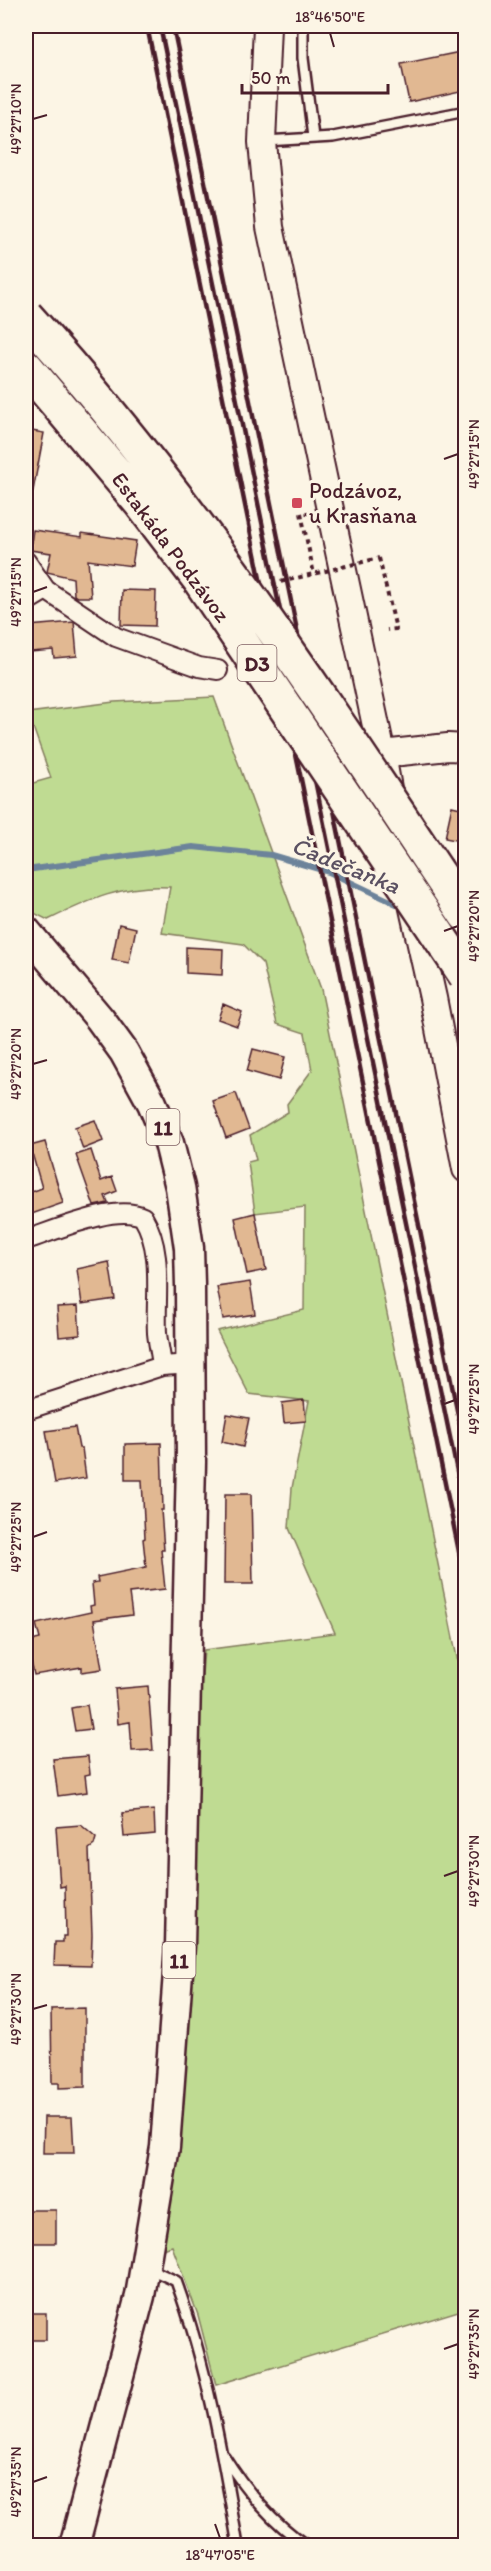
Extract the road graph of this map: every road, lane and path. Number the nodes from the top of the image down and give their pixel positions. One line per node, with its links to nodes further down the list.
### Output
1 (267, 26): 5 (street)
2 (303, 26): 4 (lane)
3 (465, 111): 4 (lane)
4 (313, 137): 5 (lane)
5 (262, 142): 17 (street)
6 (26, 316): 18 (highway, Estakáda Podzávoz / D3, bridge)
7 (26, 367): 20 (highway, Estakáda Podzávoz / D3, bridge)
8 (310, 513): 10 (path)
9 (26, 561): 12 (street)
10 (314, 574): 11 (path, bridge); 14 (path, bridge)
11 (270, 584)
12 (46, 590): 13 (street); 15 (street)
13 (26, 602)
14 (387, 630)
15 (218, 670)
16 (465, 748): 17 (street)
17 (382, 754): 21 (street, bridge)
18 (465, 915)
19 (26, 931): 23 (main road, 11)
20 (465, 976)
21 (465, 1169)
22 (26, 1240): 24 (street)
23 (191, 1364): 24 (street); 26 (main road, 11)
24 (162, 1366): 25 (street)
25 (26, 1410)
26 (146, 2267): 27 (lane); 28 (main road, 11)
27 (220, 2449): 29 (lane); 30 (lane)
28 (74, 2546)
29 (238, 2546)
30 (308, 2546)

